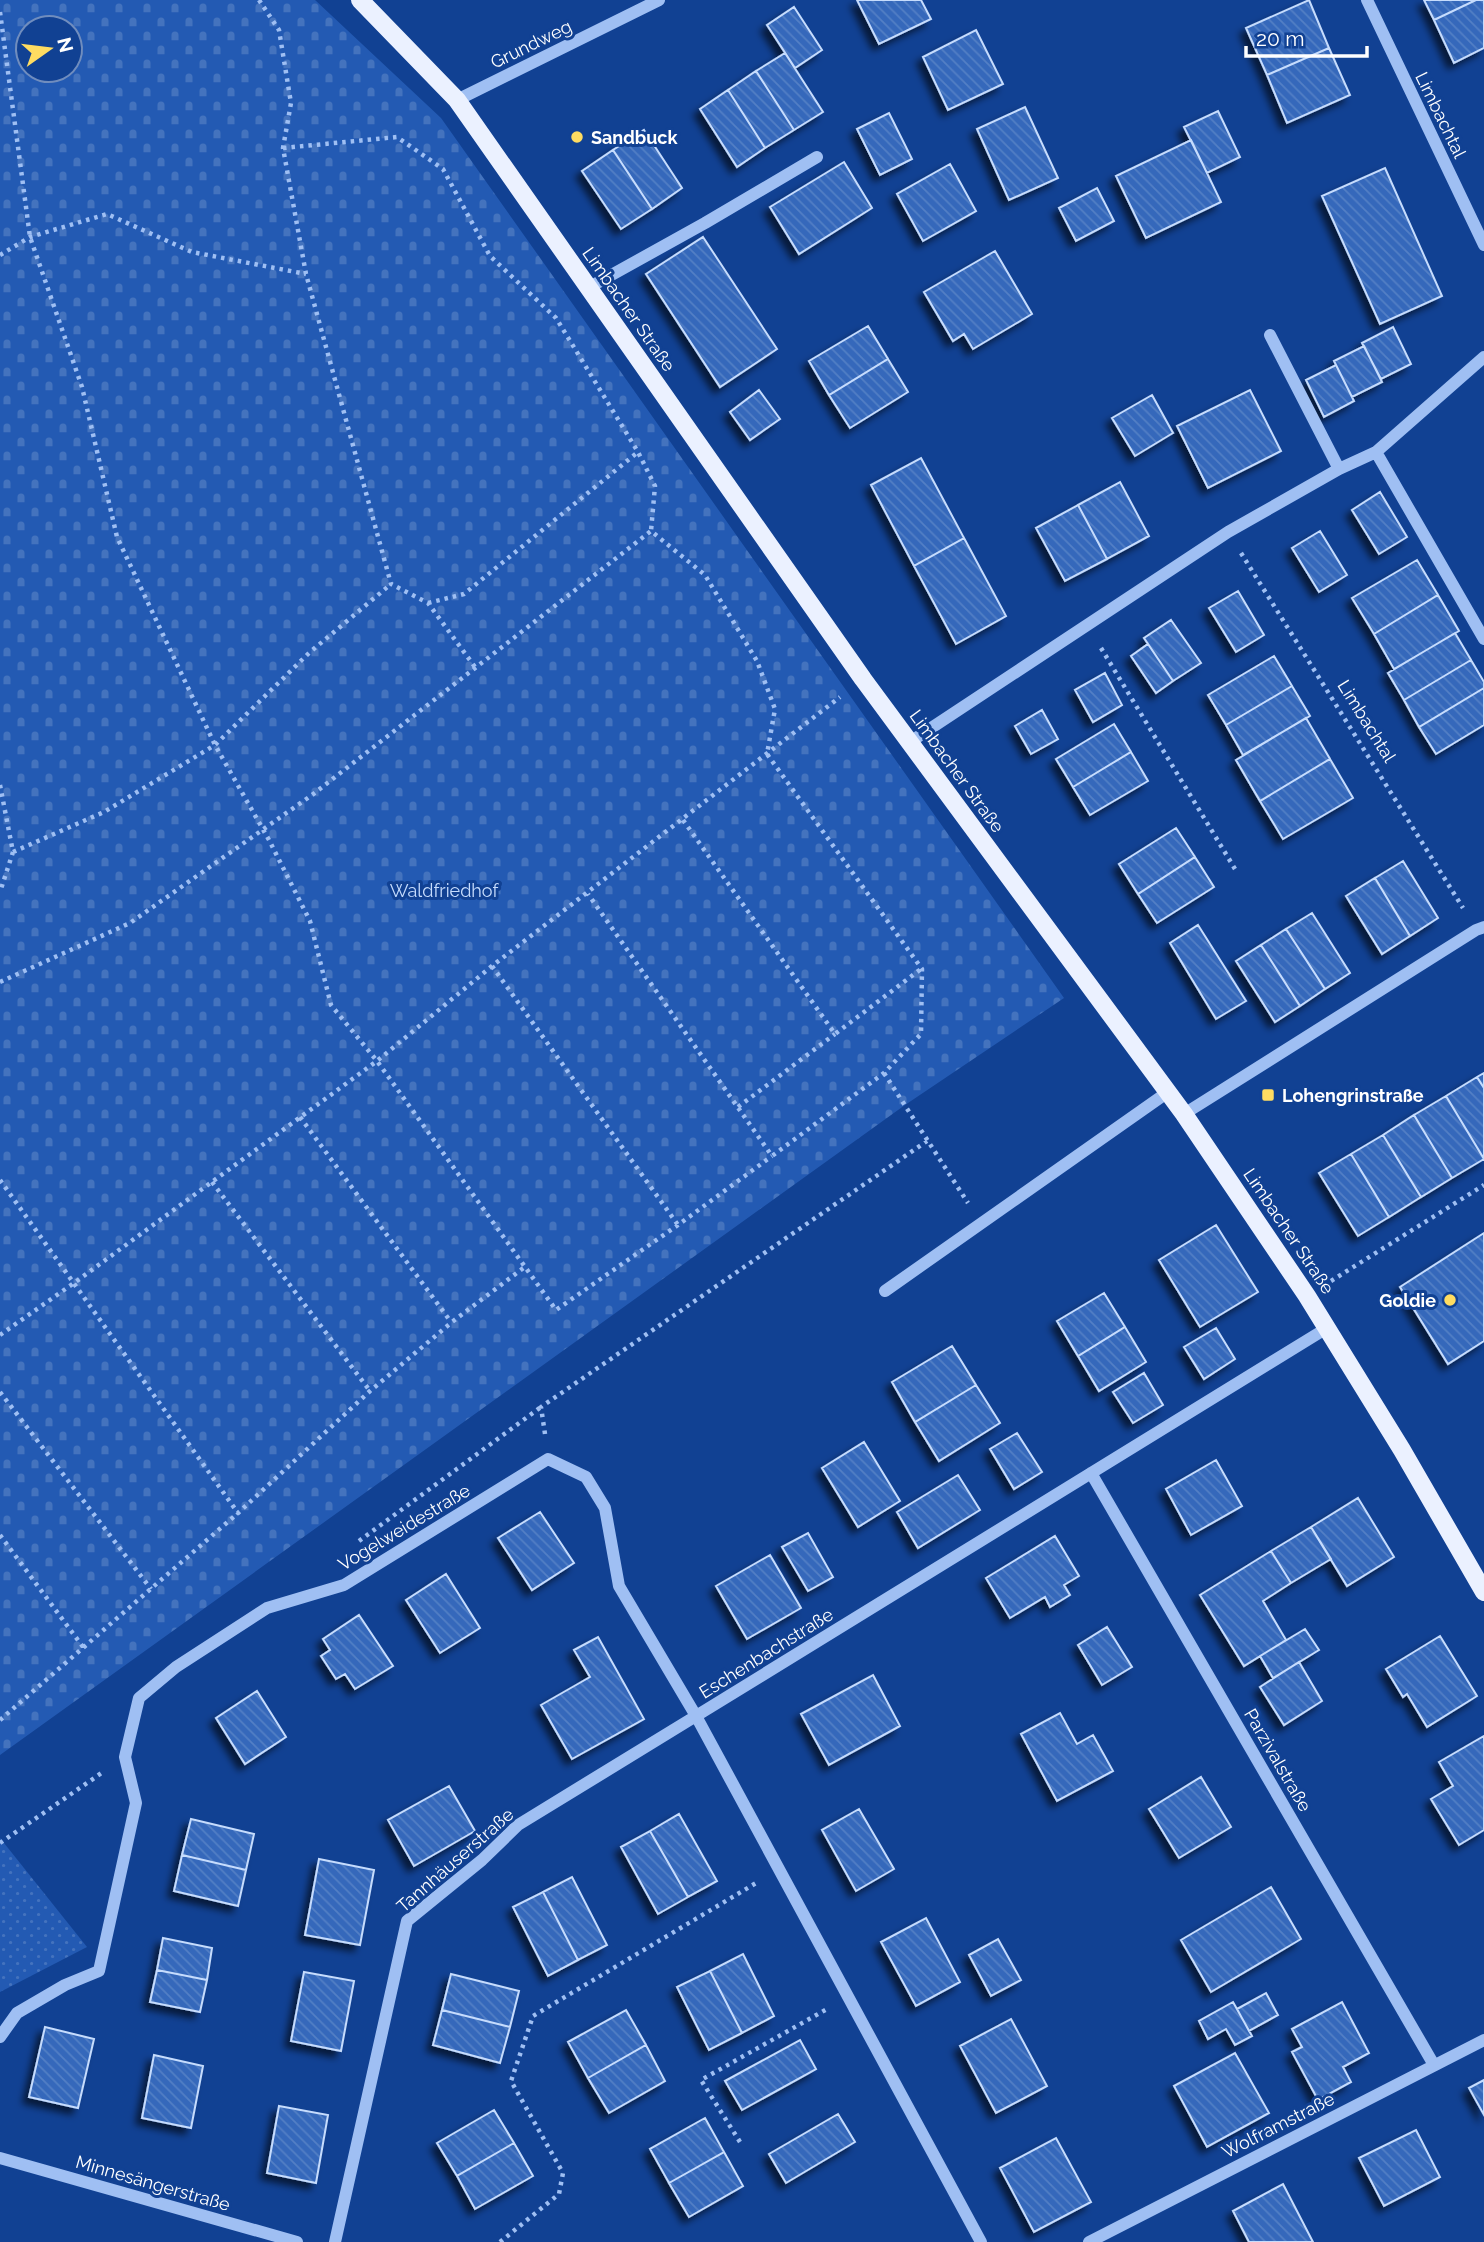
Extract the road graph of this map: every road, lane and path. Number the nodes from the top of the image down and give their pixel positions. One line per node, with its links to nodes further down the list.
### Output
1 (259, 0): 7 (path)
2 (360, 0): 6 (main road, Limbacher Straße)
3 (660, 0): 6 (street, Grundweg)
4 (1367, 0): 10 (street, Limbachtal)
5 (0, 12): 9 (path)
6 (457, 100): 13 (main road, Limbacher Straße)
7 (283, 148): 12 (path); 16 (path)
8 (817, 157): 13 (street)
9 (30, 237): 11 (path); 12 (path); 28 (path)
10 (1484, 245)
11 (0, 256)
12 (306, 274): 21 (path)
13 (588, 288): 26 (main road, Limbacher Straße)
14 (1270, 335): 18 (street)
15 (1484, 357): 17 (street)
16 (638, 452): 19 (path); 22 (path)
17 (1376, 452): 18 (street); 24 (street)
18 (1339, 468): 20 (street)
19 (650, 530): 25 (path); 29 (path)
20 (1228, 532): 23 (street); 37 (path, Limbachtal)
21 (391, 584): 22 (path); 28 (path)
22 (428, 603): 25 (path)
23 (1087, 625): 27 (street); 34 (path)
24 (1484, 639)
25 (475, 667): 32 (path)
26 (863, 680): 27 (main road, Limbacher Straße); 29 (path)
27 (910, 743): 44 (main road, Limbacher Straße)
28 (215, 745): 32 (path); 33 (path)
29 (767, 754): 31 (path); 39 (path)
30 (0, 785): 33 (path)
31 (683, 820): 36 (path); 41 (path)
32 (263, 830): 40 (path); 42 (path)
33 (13, 852): 35 (path)
34 (1235, 869)
35 (0, 892)
36 (588, 894): 38 (path); 45 (path)
37 (1480, 928): 46 (street)
38 (492, 966): 42 (path); 54 (path)
39 (922, 968): 41 (path); 43 (path)
40 (0, 982)
41 (835, 1034): 45 (path)
42 (377, 1061): 47 (path); 55 (path)
43 (884, 1073): 48 (path); 49 (path)
44 (1168, 1091): 46 (main road, Limbacher Straße); 53 (street)
45 (738, 1107): 49 (path)
46 (1184, 1114): 58 (main road, Limbacher Straße)
47 (300, 1117): 51 (path); 59 (path)
48 (927, 1141): 53 (path); 64 (path)
49 (772, 1156): 54 (path)
50 (0, 1180): 56 (path)
51 (212, 1182): 56 (path); 62 (path)
52 (1484, 1185): 58 (path)
53 (982, 1224): 57 (street)
54 (678, 1225): 55 (path)
55 (526, 1266): 59 (path)
56 (74, 1283): 61 (path); 67 (path)
57 (885, 1291)
58 (1307, 1296): 60 (main road, Limbacher Straße)
59 (452, 1322): 62 (path)
60 (1327, 1328): 66 (street, Eschenbachstraße); 71 (main road, Limbacher Straße)
61 (0, 1335)
62 (370, 1391): 67 (path)
63 (0, 1392): 70 (path)
64 (541, 1407): 65 (path); 69 (path)
65 (548, 1459): 73 (street); 75 (street, Vogelweidestraße)
66 (1091, 1473): 73 (street, Eschenbachstraße); 81 (street, Parzivalstraße)
67 (238, 1513): 70 (path)
68 (0, 1535): 72 (path)
69 (355, 1544)
70 (150, 1589): 72 (path)
71 (1484, 1592)
72 (84, 1647): 74 (path)
73 (696, 1716): 77 (street, Eschenbachstraße); 85 (street, Tannhäuserstraße)
74 (0, 1720)
75 (125, 1757): 76 (path); 79 (street, Vogelweidestraße)
76 (0, 1843)
77 (780, 1869): 78 (street, Eschenbachstraße); 86 (path)
78 (850, 1997): 82 (path); 87 (street, Eschenbachstraße)
79 (0, 2037)
80 (1484, 2040): 81 (street, Wolframstraße)
81 (1434, 2065): 88 (street, Wolframstraße)
82 (740, 2142)
83 (0, 2158): 84 (street, Minnesängerstraße)
84 (297, 2242)
85 (335, 2242)
86 (500, 2242)
87 (981, 2242)
88 (1089, 2242)

